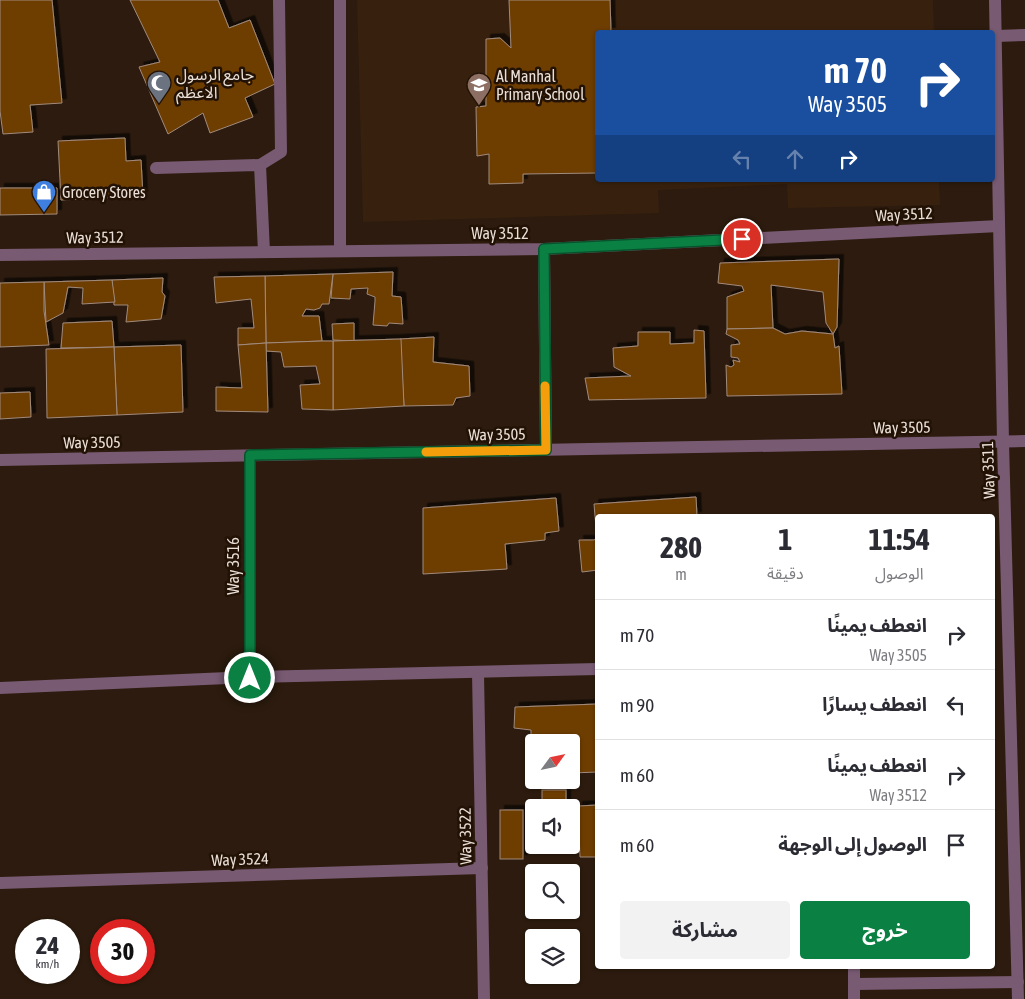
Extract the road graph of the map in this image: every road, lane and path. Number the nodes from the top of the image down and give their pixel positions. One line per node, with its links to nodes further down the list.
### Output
1 (280, 0): 6 (street)
2 (340, 0): 10 (street)
3 (995, 0): 5 (street, Way 3511)
4 (1025, 35): 5 (street)
5 (996, 36): 8 (street, Way 3511)
6 (260, 165): 7 (street); 11 (street)
7 (156, 168)
8 (999, 226): 9 (street, Way 3512); 14 (street, Way 3511)
9 (544, 249): 10 (street, Way 3512); 15 (street)
10 (340, 250): 11 (street, Way 3512)
11 (264, 252): 12 (street, Way 3512)
12 (0, 255)
13 (1025, 441): 14 (street, Way 3505)
14 (1003, 442): 15 (street, Way 3505); 23 (street, Way 3511)
15 (546, 450): 16 (street, Way 3505)
16 (250, 455): 17 (street, Way 3505); 20 (street, Way 3516)
17 (0, 460)
18 (595, 669): 19 (street)
19 (478, 673): 20 (street); 24 (street, Way 3522)
20 (250, 678): 21 (street)
21 (0, 688)
22 (1025, 745): 23 (street)
23 (1012, 746): 27 (street, Way 3511)
24 (482, 868): 25 (street, Way 3524); 29 (street, Way 3522)
25 (0, 883)
26 (854, 969): 28 (street)
27 (1018, 982): 28 (street); 31 (street, Way 3511)
28 (854, 984): 30 (street)
29 (484, 999)
30 (854, 999)
31 (1018, 999)

